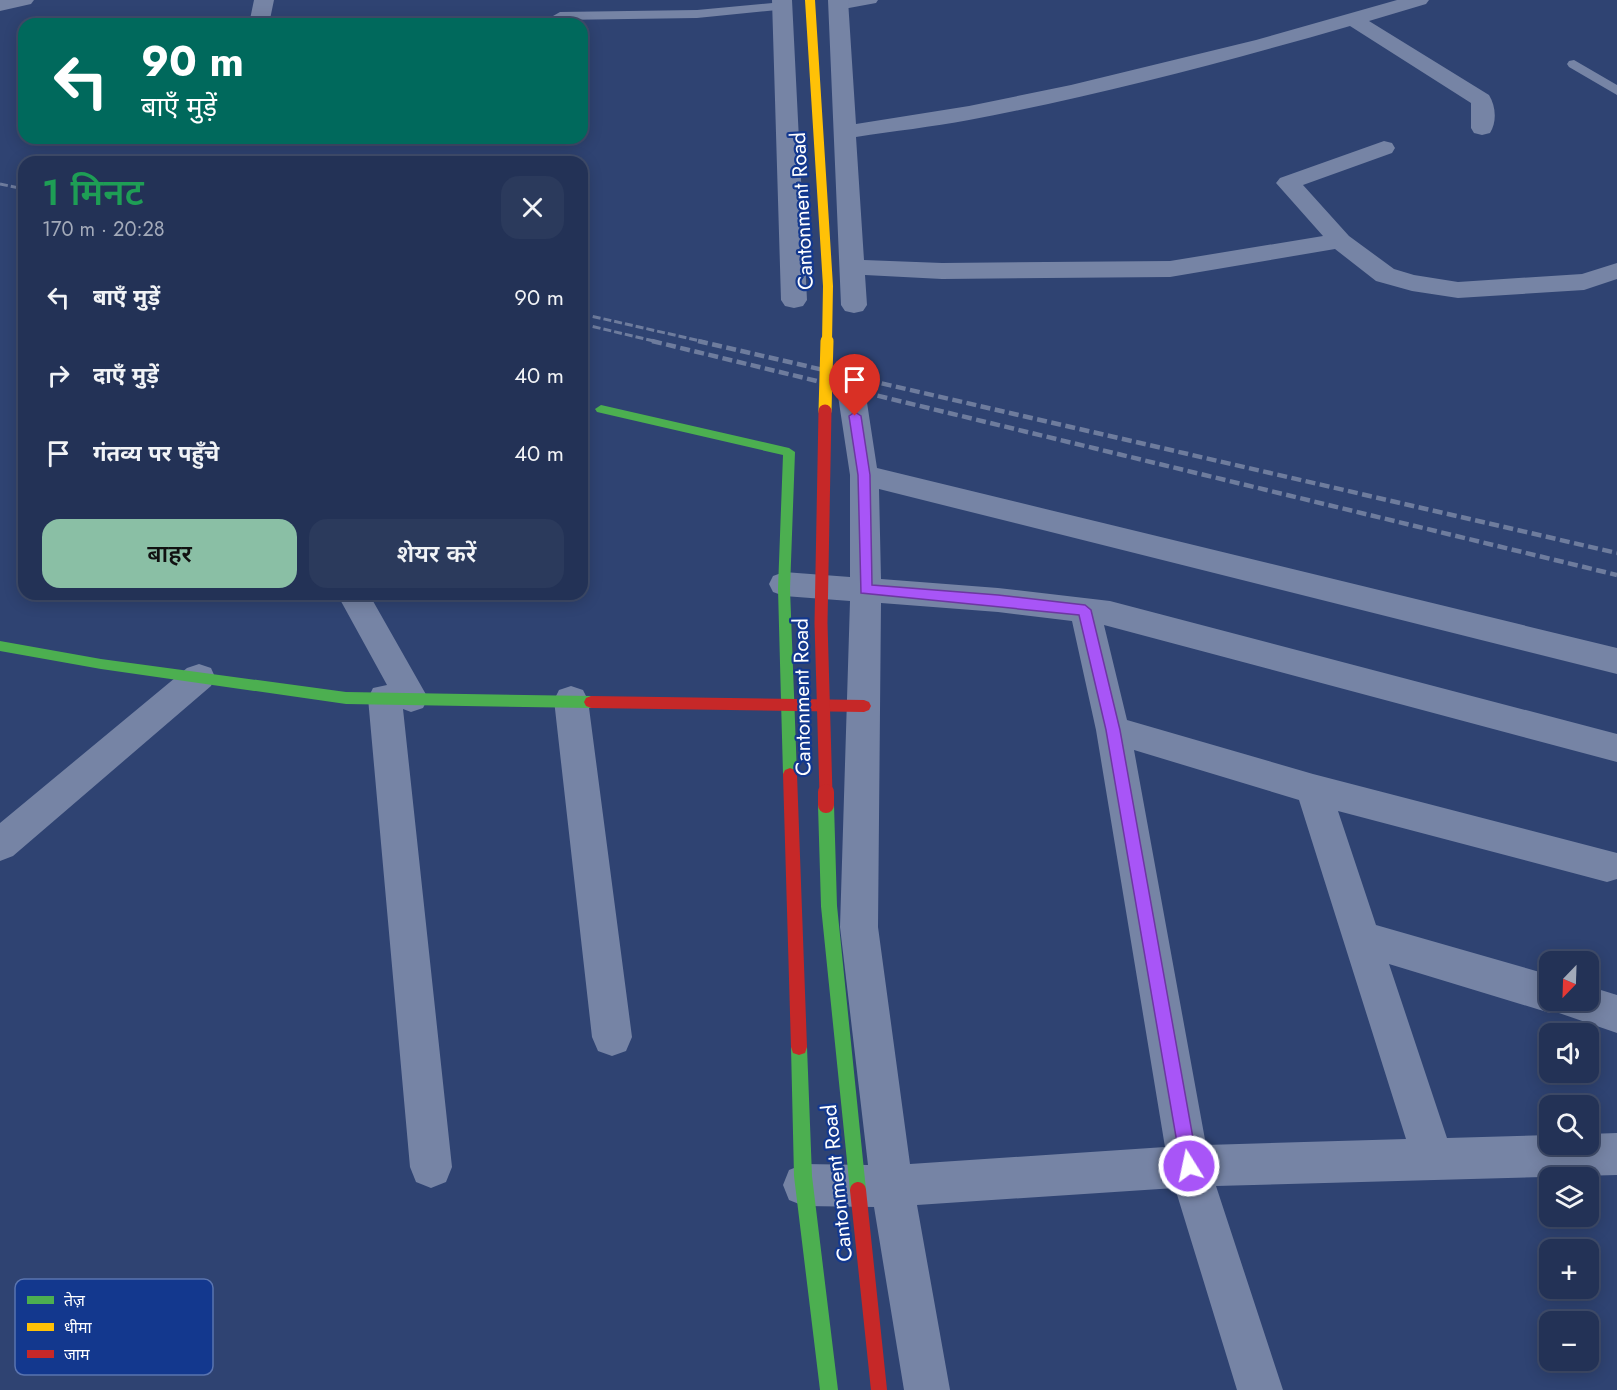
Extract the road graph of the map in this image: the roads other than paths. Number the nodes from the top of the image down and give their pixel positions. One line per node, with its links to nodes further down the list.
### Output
1 (264, 0): 8 (street)
2 (810, 0): 51 (street, Cantonment Road, bridge)
3 (871, 0): 6 (lane)
4 (1419, 0): 9 (street)
5 (783, 3): 7 (lane); 18 (street)
6 (838, 3): 13 (street)
7 (560, 16)
8 (260, 18)
9 (1353, 19): 12 (street); 13 (street)
10 (1574, 64): 11 (lane)
11 (1617, 92)
12 (1482, 128)
13 (846, 132): 16 (street)
14 (1384, 148): 15 (street)
15 (1340, 242): 16 (street); 17 (street)
16 (852, 267): 19 (street)
17 (1617, 271)
18 (794, 300)
19 (854, 305)
20 (852, 396): 22 (street)
21 (601, 409): 23 (street)
22 (864, 475): 24 (street); 28 (street)
23 (784, 584): 24 (street); 32 (street)
24 (866, 589): 26 (street); 33 (street)
25 (355, 600): 30 (street)
26 (1085, 610): 34 (street); 35 (street)
27 (0, 646): 29 (street)
28 (1617, 661)
29 (199, 677): 30 (street); 37 (street)
30 (398, 698): 31 (street); 47 (street)
31 (571, 700): 32 (street); 43 (street)
32 (788, 704): 33 (street); 48 (street)
33 (864, 706): 49 (street)
34 (1113, 730): 36 (street); 46 (street)
35 (1617, 748)
36 (1313, 789): 38 (street); 39 (street)
37 (0, 845)
38 (1607, 866)
39 (1361, 938): 40 (street); 45 (street)
40 (1539, 991)
41 (1599, 1008): 42 (street)
42 (1617, 1014)
43 (612, 1037)
44 (1617, 1154): 45 (street)
45 (1433, 1159): 46 (street)
46 (1189, 1166): 49 (street); 53 (street)
47 (431, 1167)
48 (804, 1185): 49 (street); 50 (street)
49 (892, 1186): 52 (street)
50 (829, 1390)
51 (879, 1390)
52 (927, 1390)
53 (1260, 1390)

